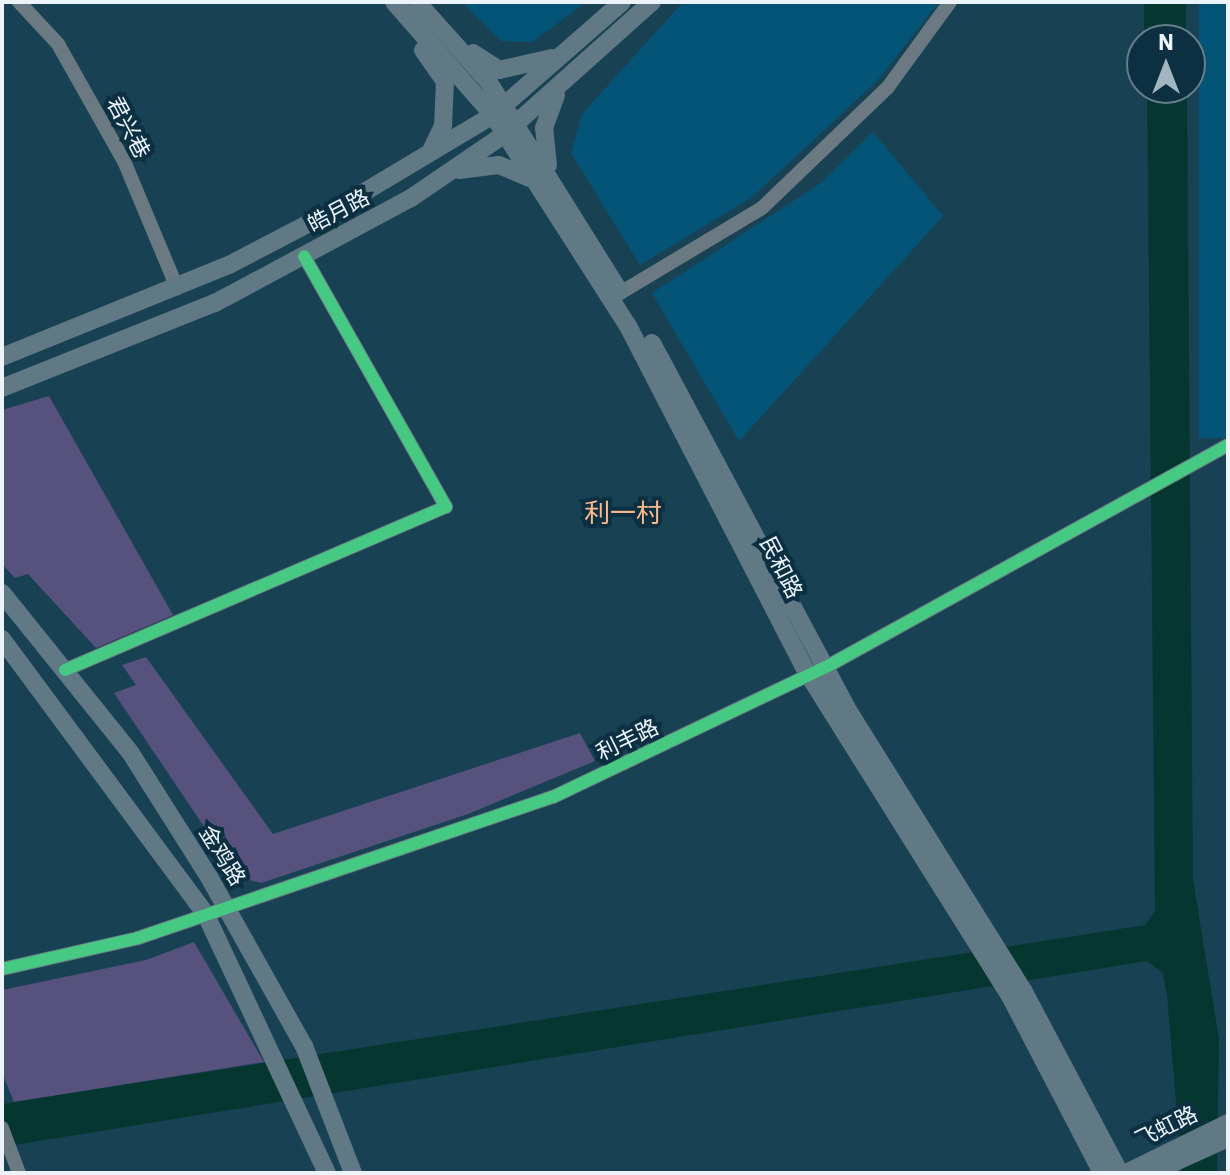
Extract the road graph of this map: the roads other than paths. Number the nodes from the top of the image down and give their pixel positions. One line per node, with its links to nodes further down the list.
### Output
1 (19, 2): 18 (street, 君兴巷)
2 (382, 2): 13 (main road)
3 (394, 2): 11 (main road, 民和路)
4 (417, 2): 11 (main road, 民和路)
5 (429, 2): 9 (main road)
6 (622, 2): 9 (main road, 皓月路)
7 (652, 2): 10 (main road, 皓月路)
8 (950, 2): 19 (street)
9 (569, 52): 11 (main road, 皓月路)
10 (559, 89): 12 (main road, 皓月路); 16 (main road)
11 (498, 110): 12 (main road, 民和路); 13 (main road, 皓月路)
12 (509, 130): 14 (main road, 皓月路); 15 (main road, 民和路); 16 (main road, 民和路)
13 (432, 149): 18 (main road, 皓月路)
14 (449, 173): 15 (main road); 17 (main road, 皓月路)
15 (538, 189): 26 (main road, 民和路)
16 (559, 191): 19 (main road, 民和路)
17 (304, 256): 21 (main road, 皓月路); 25 (street)
18 (177, 288): 20 (main road, 皓月路)
19 (620, 293): 26 (main road, 民和路)
20 (2, 357)
21 (2, 388)
22 (1228, 445): 26 (street, 利丰路)
23 (2, 593): 25 (main road, 金鸡路)
24 (2, 639): 28 (main road)
25 (65, 670): 27 (main road, 金鸡路)
26 (817, 670): 27 (street, 利丰路); 36 (main road, 民和路); 37 (main road, 民和路)
27 (227, 908): 28 (street, 利丰路); 35 (main road, 金鸡路)
28 (206, 915): 29 (street, 利丰路); 34 (main road)
29 (2, 969)
30 (2, 1128): 33 (street)
31 (1226, 1132): 32 (main road, 飞虹路)
32 (1178, 1155): 38 (main road, 飞虹路); 39 (main road, 飞虹路)
33 (19, 1173)
34 (327, 1173)
35 (353, 1173)
36 (1102, 1173)
37 (1120, 1173)
38 (1126, 1173)
39 (1151, 1173)

